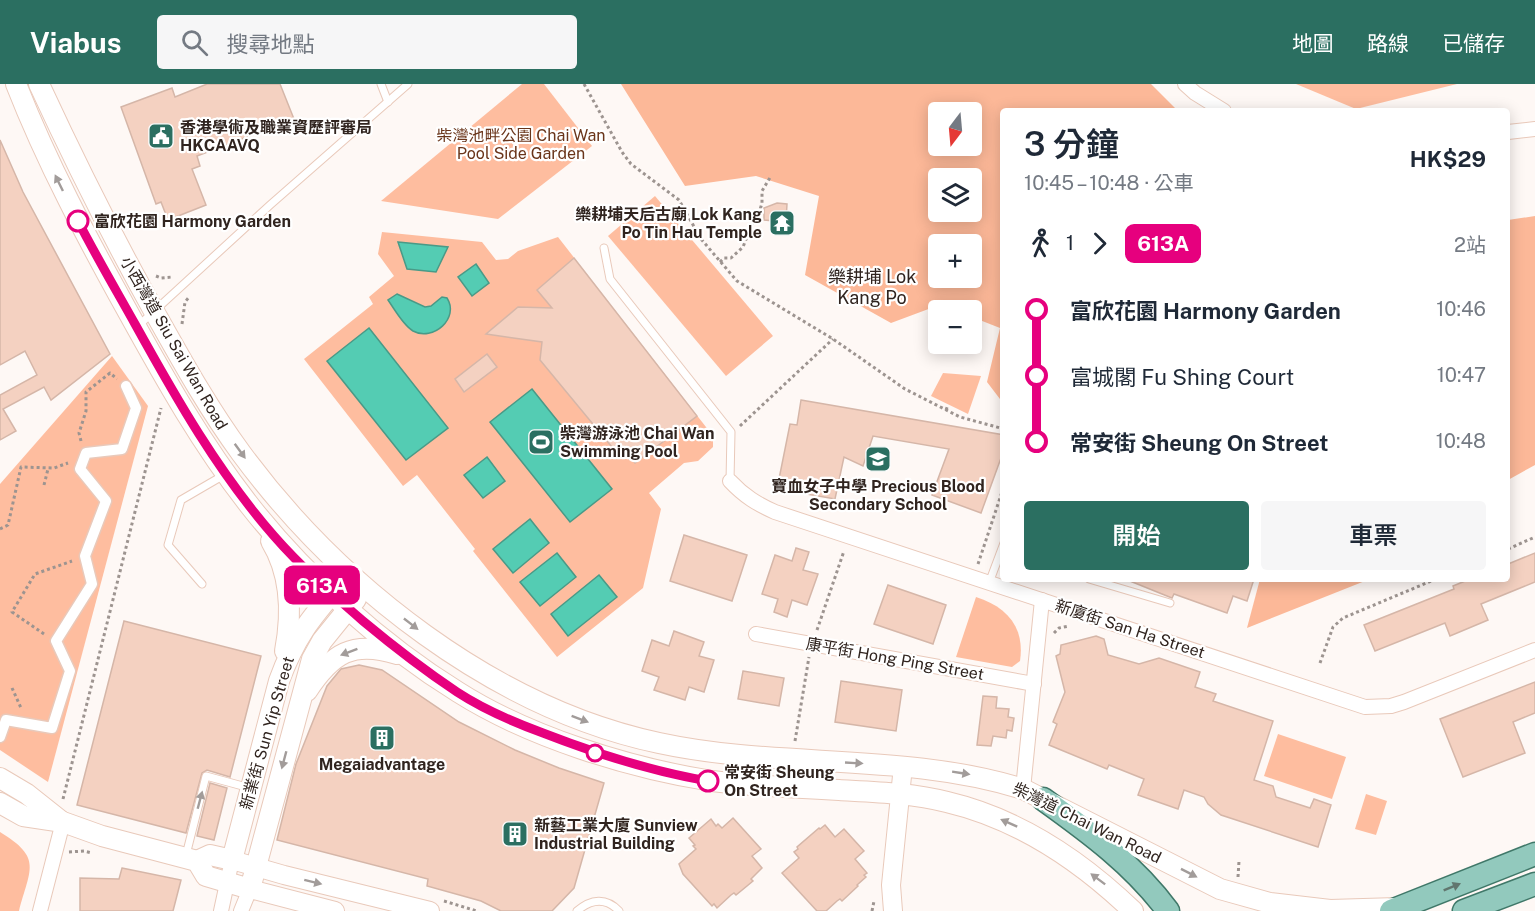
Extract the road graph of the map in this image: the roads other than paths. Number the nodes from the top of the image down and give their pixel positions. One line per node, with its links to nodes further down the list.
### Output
1 (16, 84): 12 (main road, 小西灣道 Siu Sai Wan Road, one-way to 1)
2 (39, 84): 11 (main road, 小西灣道 Siu Sai Wan Road)
3 (381, 84): 6 (lane)
4 (408, 84): 6 (lane)
5 (1185, 84): 7 (street)
6 (388, 102): 11 (lane)
7 (1219, 108)
8 (1535, 129): 9 (street)
9 (1510, 132)
10 (604, 248): 15 (lane)
11 (154, 312): 12 (lane); 18 (main road, 小西灣道 Siu Sai Wan Road, one-way to 18)
12 (136, 327): 14 (main road, 小西灣道 Siu Sai Wan Road)
13 (126, 386): 33 (street)
14 (226, 473): 16 (main road, 小西灣道 Siu Sai Wan Road); 21 (lane)
15 (730, 481): 20 (street, 新廈街 San Ha Street)
16 (248, 504): 23 (main road, 小西灣道 Siu Sai Wan Road); 30 (main road)
17 (1000, 554): 20 (lane)
18 (350, 573): 22 (main road, 柴灣道 Chai Wan Road); 23 (main road, 新業街 Sun Yip Street)
19 (1099, 582): 25 (lane)
20 (989, 583): 24 (street, 新廈街 San Ha Street)
21 (202, 584)
22 (365, 587): 26 (main road, 新業街 Sun Yip Street); 34 (main road, 柴灣道 Chai Wan Road, one-way to 34)
23 (332, 594): 26 (main road, 小西灣道 Siu Sai Wan Road); 30 (main road, 新業街 Sun Yip Street)
24 (1042, 600): 28 (street, 新廈街 San Ha Street); 31 (street)
25 (1170, 603)
26 (348, 609): 29 (main road, 柴灣道 Chai Wan Road); 32 (main road, 新業街 Sun Yip Street)
27 (756, 634): 31 (street, 康平街 Hong Ping Street)
28 (1535, 650)
29 (406, 656): 32 (main road, one-way to 32); 37 (main road, 柴灣道 Chai Wan Road)
30 (279, 681): 36 (main road, 新業街 Sun Yip Street)
31 (1034, 684): 38 (street)
32 (299, 704): 44 (main road, 新業街 Sun Yip Street, one-way to 44)
33 (0, 736)
34 (903, 766): 37 (street); 38 (main road, 柴灣道 Chai Wan Road, one-way to 38)
35 (0, 778): 40 (main road)
36 (251, 789): 42 (lane, one-way to 36); 43 (main road, 新業街 Sun Yip Street)
37 (900, 794): 58 (street); 59 (main road, 柴灣道 Chai Wan Road, one-way to 37)
38 (1033, 794): 49 (main road); 50 (main road, 柴灣道 Chai Wan Road, one-way to 50)
39 (0, 803): 40 (main road)
40 (62, 813): 42 (main road); 51 (street)
41 (1535, 854): 50 (main road, 柴灣道 Chai Wan Road, one-way to 41)
42 (191, 859): 43 (main road); 45 (main road)
43 (232, 860): 44 (street); 45 (street, 新業街 Sun Yip Street)
44 (256, 866): 47 (main road, 新業街 Sun Yip Street); 48 (street, one-way to 48)
45 (226, 882): 47 (main road); 52 (street, 新業街 Sun Yip Street)
46 (1535, 884): 60 (main road)
47 (250, 889): 53 (street, 新業街 Sun Yip Street); 54 (street)
48 (397, 907): 55 (street)
49 (1166, 909)
50 (1394, 910)
51 (40, 911)
52 (221, 911)
53 (241, 911)
54 (335, 911)
55 (430, 911)
56 (577, 911): 57 (lane)
57 (620, 911)
58 (893, 911)
59 (1133, 911)
60 (1464, 911)

